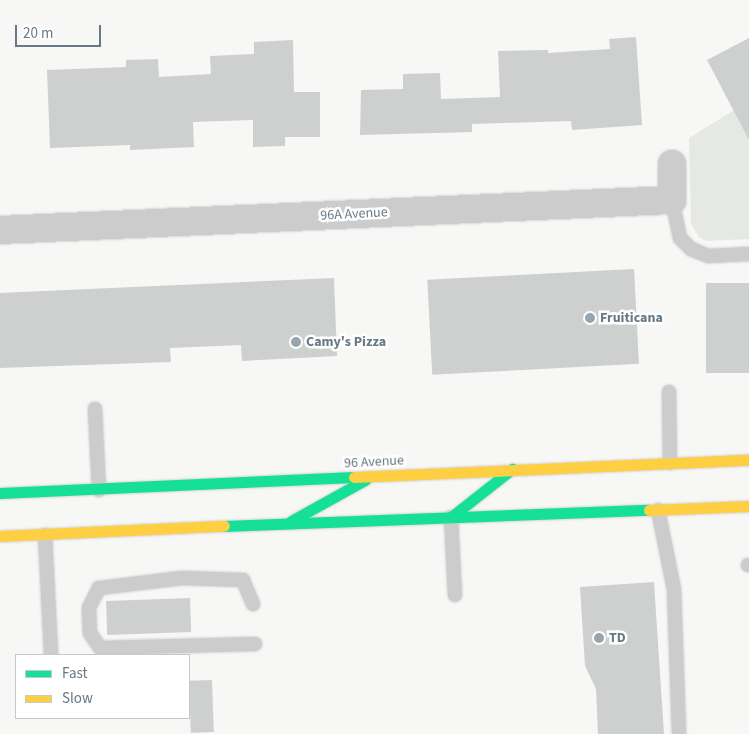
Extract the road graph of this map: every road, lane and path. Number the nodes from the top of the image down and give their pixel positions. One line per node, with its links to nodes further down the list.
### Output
1 (672, 164): 2 (street)
2 (672, 200): 3 (street, 96A Avenue); 4 (lane)
3 (0, 230)
4 (749, 254)
5 (669, 392): 8 (lane)
6 (94, 409): 11 (lane)
7 (749, 460): 8 (main road, 96 Avenue)
8 (670, 463): 9 (main road, 96 Avenue)
9 (512, 469): 10 (main road, 96 Avenue); 15 (main road)
10 (371, 477): 11 (main road, 96 Avenue); 16 (main road)
11 (99, 490): 12 (main road, 96 Avenue)
12 (0, 493)
13 (749, 506): 14 (main road)
14 (658, 510): 15 (main road); 23 (lane)
15 (451, 517): 16 (main road); 19 (lane)
16 (285, 524): 17 (main road)
17 (45, 535): 18 (main road); 22 (lane)
18 (0, 536)
19 (455, 596)
20 (253, 604): 21 (lane)
21 (255, 644)
22 (50, 654)
23 (679, 734)

